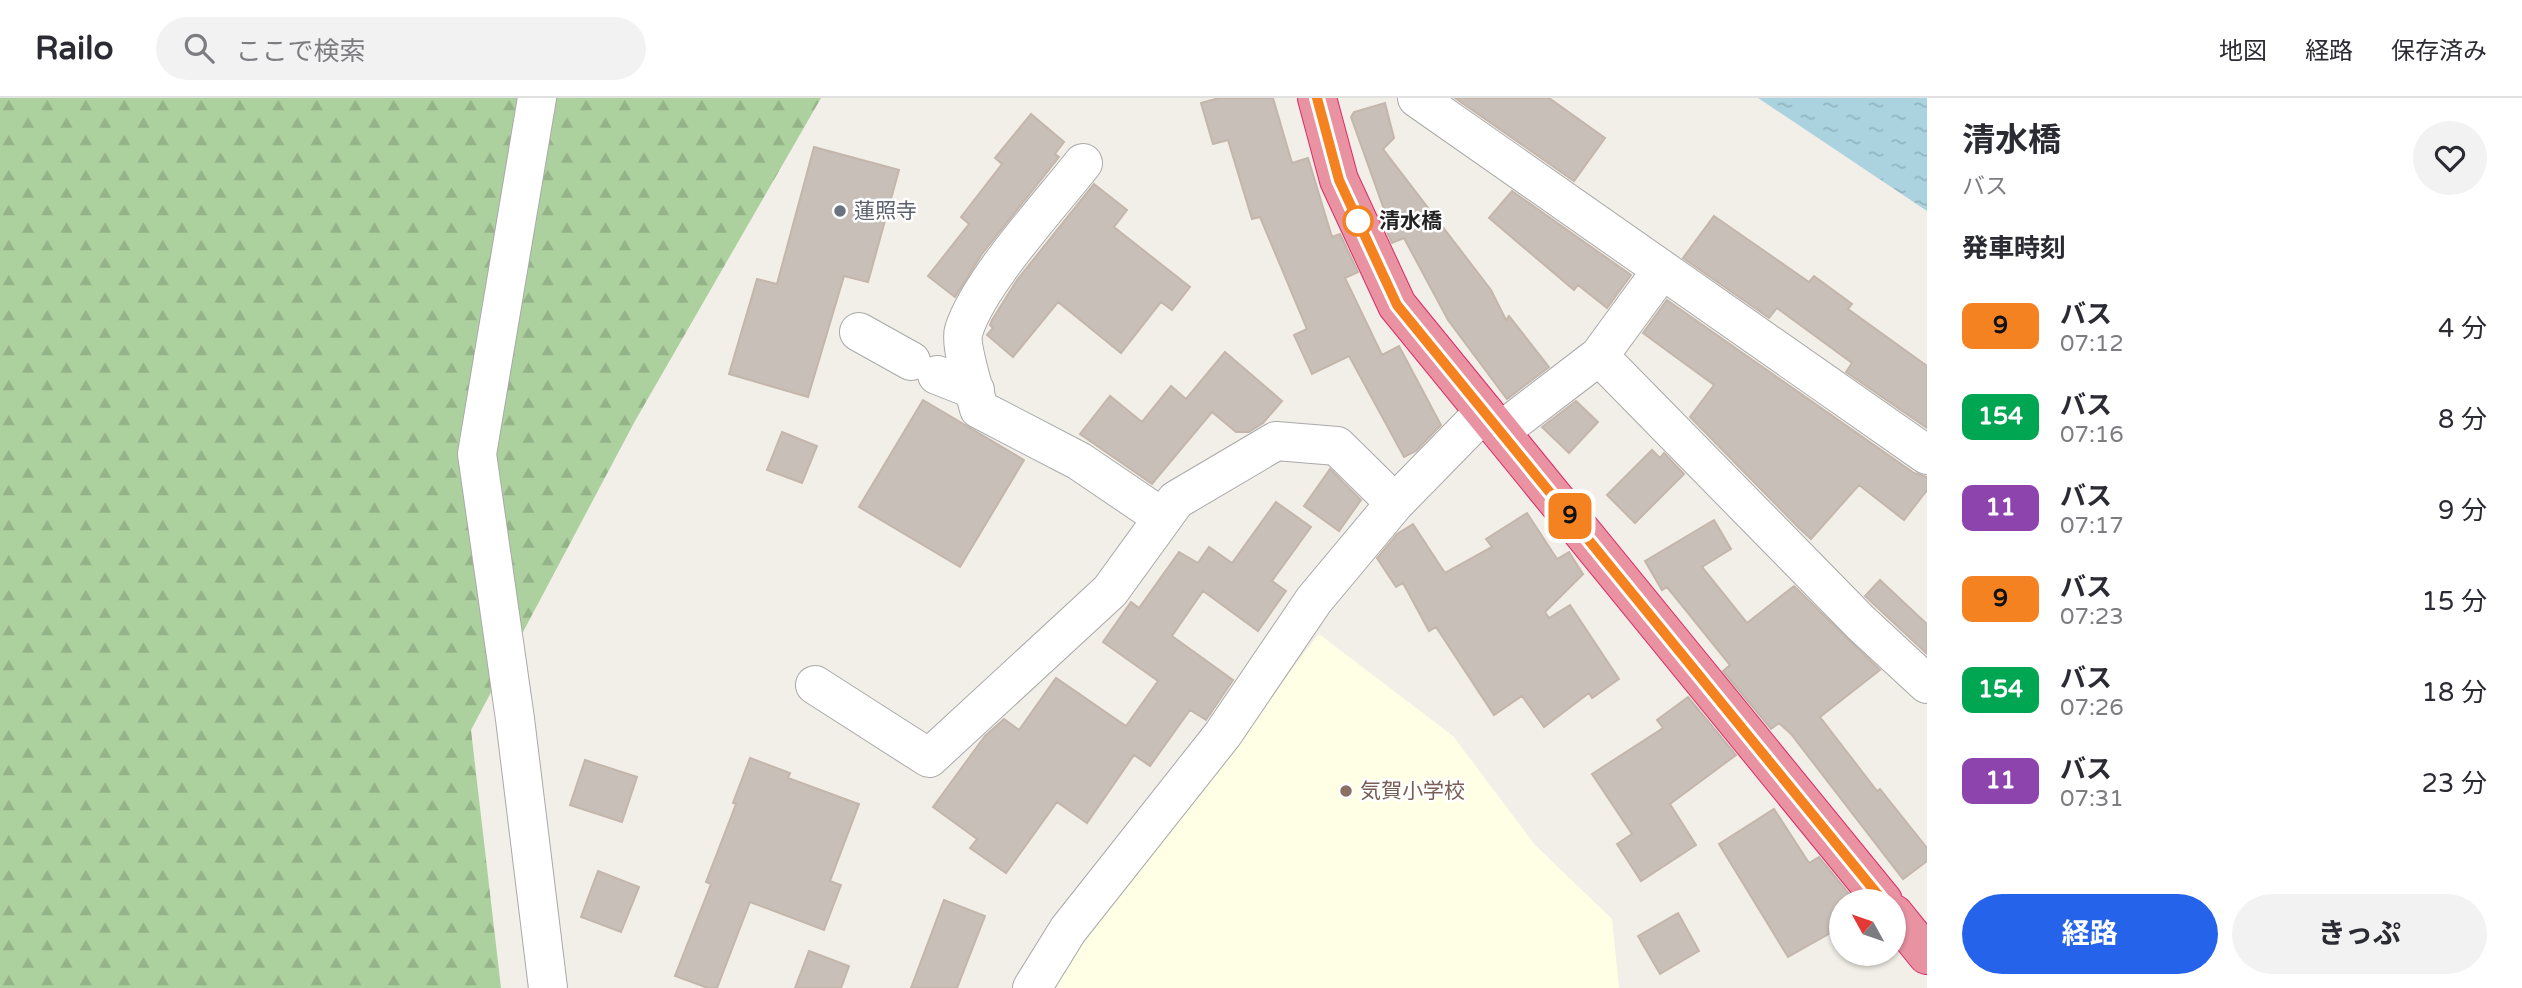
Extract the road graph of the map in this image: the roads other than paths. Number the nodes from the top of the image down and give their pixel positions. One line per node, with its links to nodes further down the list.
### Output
1 (537, 98): 18 (street)
2 (1317, 98): 9 (highway)
3 (1417, 98): 5 (street)
4 (1083, 163): 8 (street)
5 (1662, 270): 7 (street); 10 (street)
6 (859, 331): 8 (street)
7 (1599, 356): 9 (street); 13 (street)
8 (975, 390): 12 (street)
9 (1493, 421): 11 (street); 15 (highway)
10 (1927, 456)
11 (1395, 503): 12 (street); 19 (street)
12 (1163, 519): 14 (street)
13 (1927, 684)
14 (816, 685)
15 (1873, 889)
16 (1906, 929): 17 (highway)
17 (1927, 955)
18 (548, 988)
19 (1032, 988)

